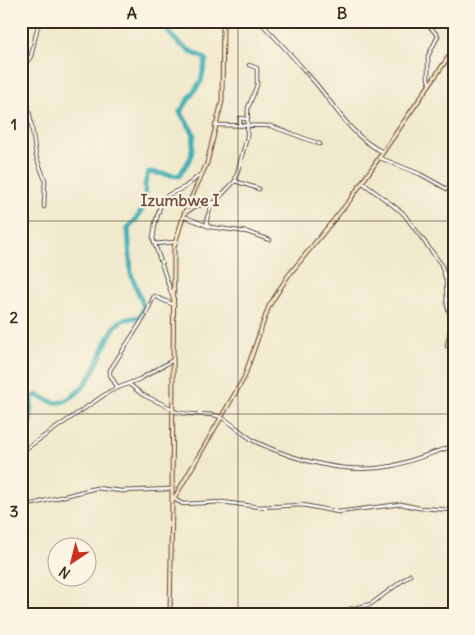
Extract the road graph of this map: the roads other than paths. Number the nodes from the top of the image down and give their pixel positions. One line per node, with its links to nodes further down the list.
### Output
1 (39, 21): 9 (street)
2 (223, 21): 13 (main road)
3 (259, 21): 17 (street)
4 (349, 21): 6 (street)
5 (425, 21): 10 (street)
6 (355, 24)
7 (454, 49): 10 (main road)
8 (249, 65): 12 (street)
9 (21, 70)
10 (430, 84): 17 (main road)
11 (21, 88): 25 (street)
12 (246, 119): 14 (street); 15 (street)
13 (215, 125): 14 (street); 19 (main road)
14 (240, 126): 15 (street)
15 (247, 126): 16 (street); 20 (street)
16 (320, 144)
17 (384, 152): 18 (main road)
18 (380, 158): 21 (main road); 23 (street)
19 (204, 171): 26 (main road); 30 (street)
20 (235, 181): 22 (street); 24 (street)
21 (362, 183): 33 (street); 38 (main road)
22 (259, 189)
23 (454, 193)
24 (212, 203): 26 (street); 27 (street)
25 (44, 207)
26 (184, 215): 27 (street); 29 (main road)
27 (208, 226): 28 (street)
28 (270, 240)
29 (175, 242): 30 (street); 31 (main road)
30 (155, 244): 31 (street)
31 (173, 299): 32 (main road)
32 (174, 305): 34 (main road); 36 (street)
33 (447, 346)
34 (173, 360): 35 (street); 37 (main road)
35 (129, 384): 36 (street); 37 (street)
36 (118, 388): 40 (street)
37 (173, 410): 38 (street); 41 (main road)
38 (221, 418): 39 (street); 42 (main road)
39 (454, 446)
40 (21, 452)
41 (171, 489): 42 (main road); 43 (street)
42 (173, 500): 44 (street); 46 (main road)
43 (21, 506)
44 (454, 510)
45 (410, 574): 47 (street)
46 (170, 614)
47 (330, 614)

